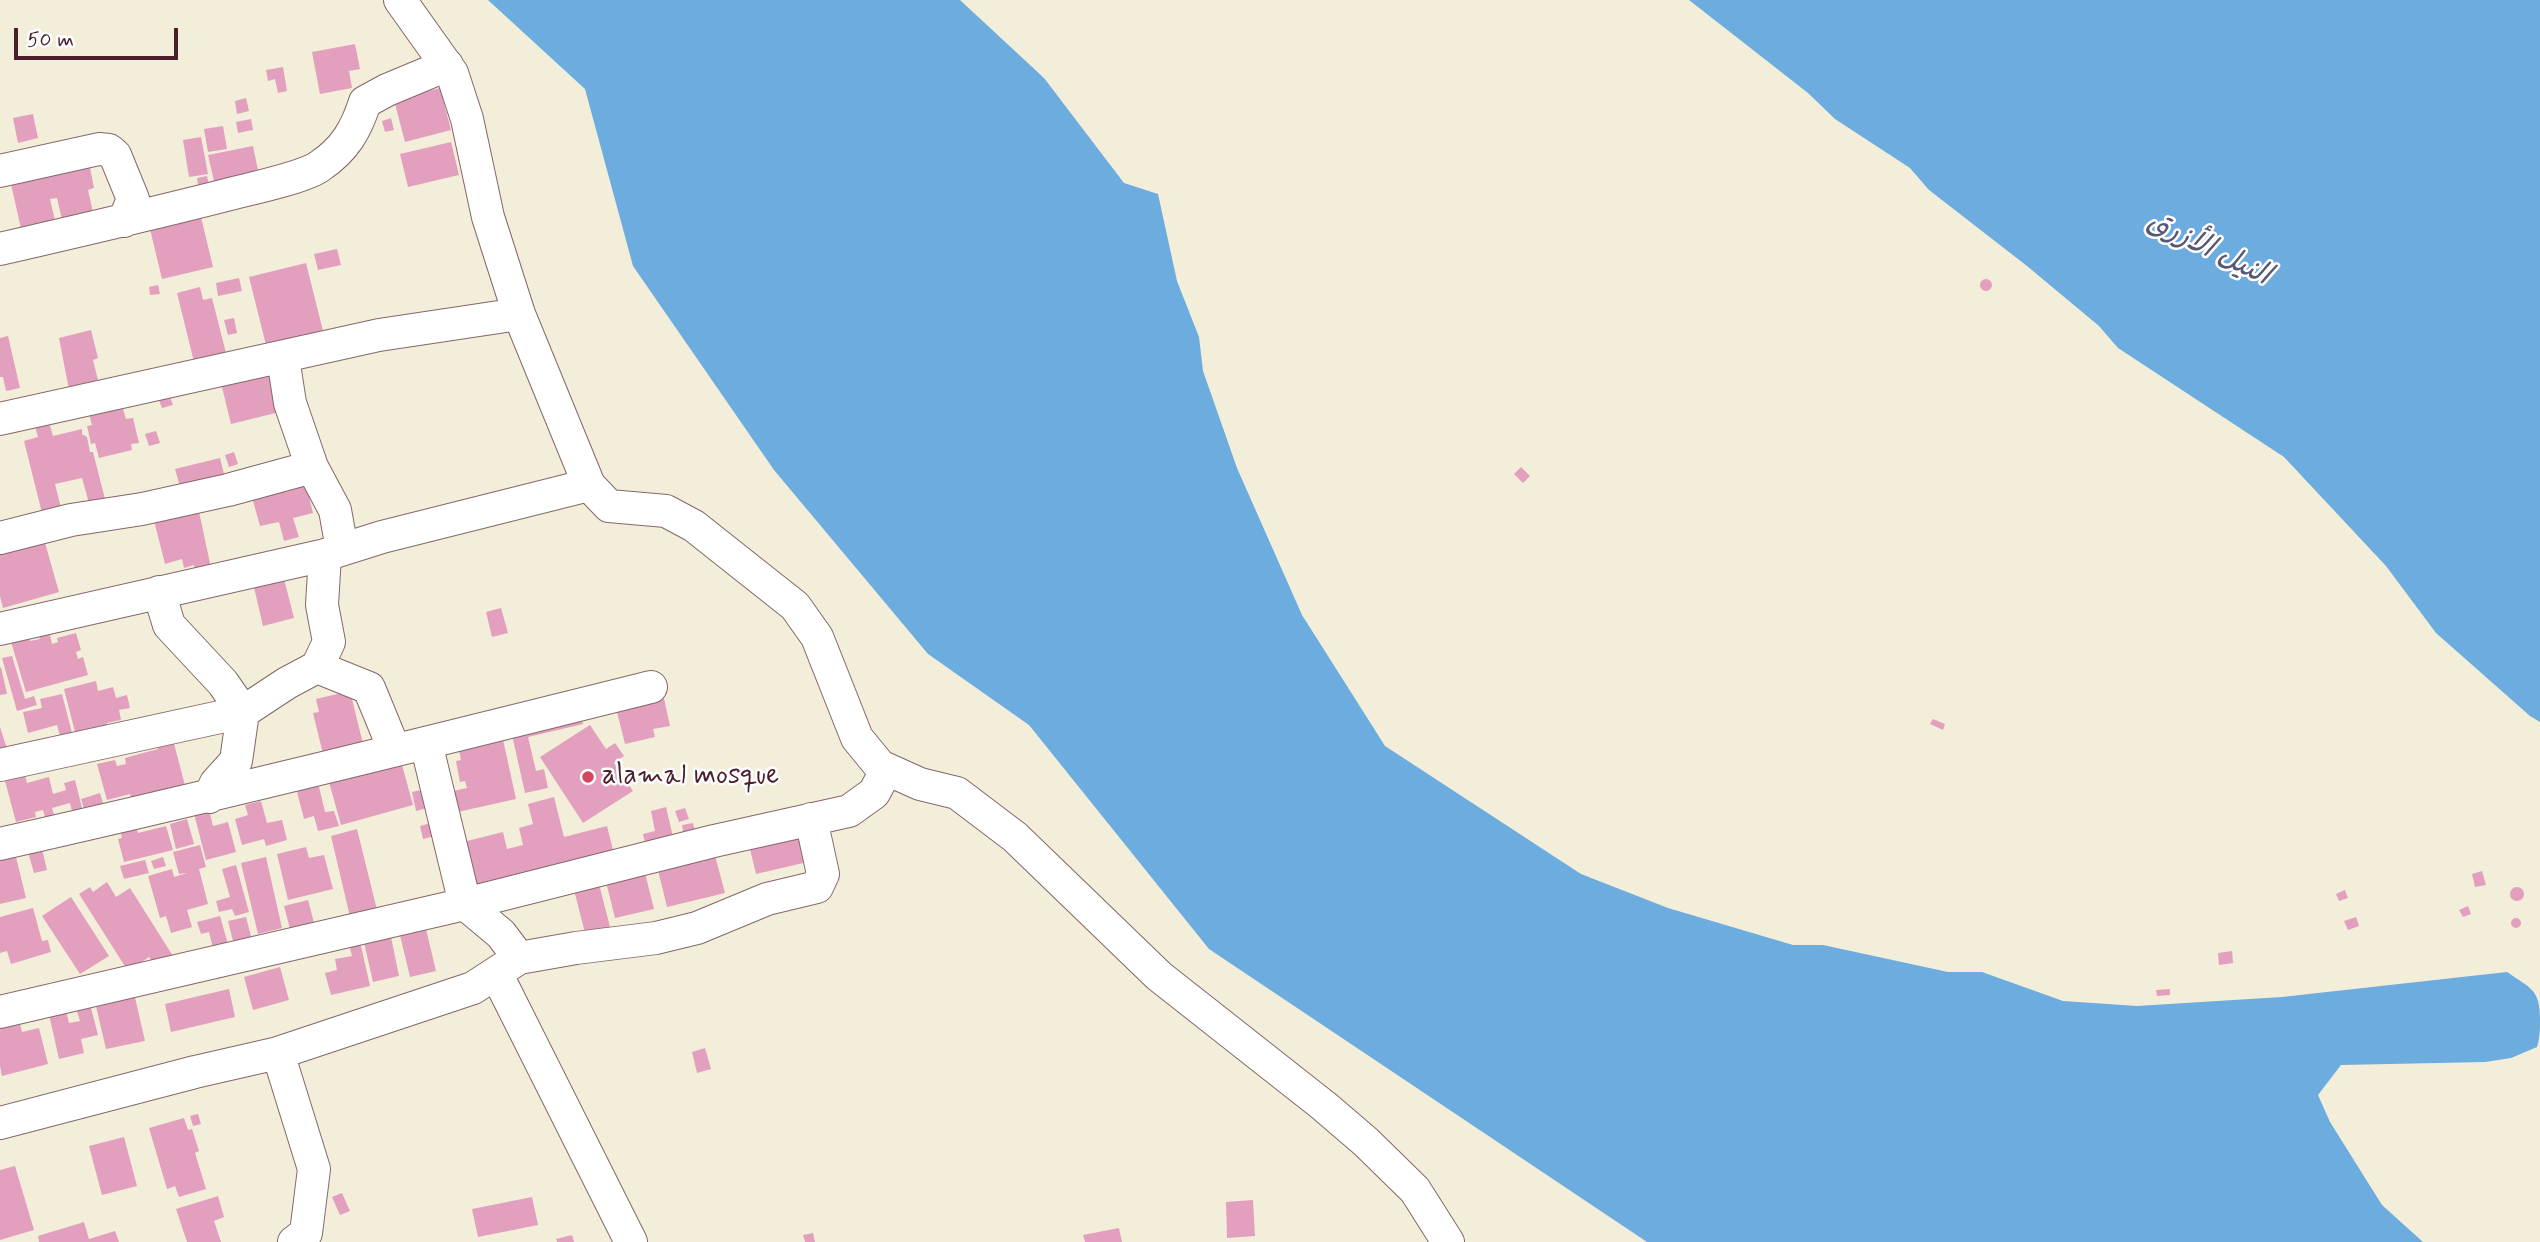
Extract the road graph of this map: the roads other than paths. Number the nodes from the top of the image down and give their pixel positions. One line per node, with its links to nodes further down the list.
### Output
1 (400, 0): 2 (street)
2 (447, 65): 4 (street); 6 (street)
3 (0, 171): 4 (street)
4 (124, 221): 5 (street)
5 (0, 249)
6 (519, 314): 7 (street); 10 (street)
7 (283, 358): 8 (street); 9 (street)
8 (0, 419)
9 (312, 467): 11 (street); 12 (street)
10 (589, 485): 12 (street); 21 (street)
11 (0, 538)
12 (333, 552): 13 (street); 15 (street)
13 (159, 592): 14 (street); 17 (street)
14 (0, 629)
15 (317, 667): 17 (street); 19 (street)
16 (651, 687): 18 (street)
17 (243, 712): 20 (street); 22 (street)
18 (426, 743): 19 (street); 25 (street)
19 (394, 749): 22 (street)
20 (0, 765)
21 (887, 769): 23 (street); 32 (street)
22 (209, 797): 24 (street)
23 (811, 819): 25 (street); 26 (street)
24 (0, 844)
25 (465, 904): 26 (street); 27 (street)
26 (507, 966): 28 (street); 31 (street)
27 (2, 1007)
28 (278, 1053): 29 (street); 30 (street)
29 (0, 1123)
30 (294, 1242)
31 (631, 1242)
32 (1448, 1242)

